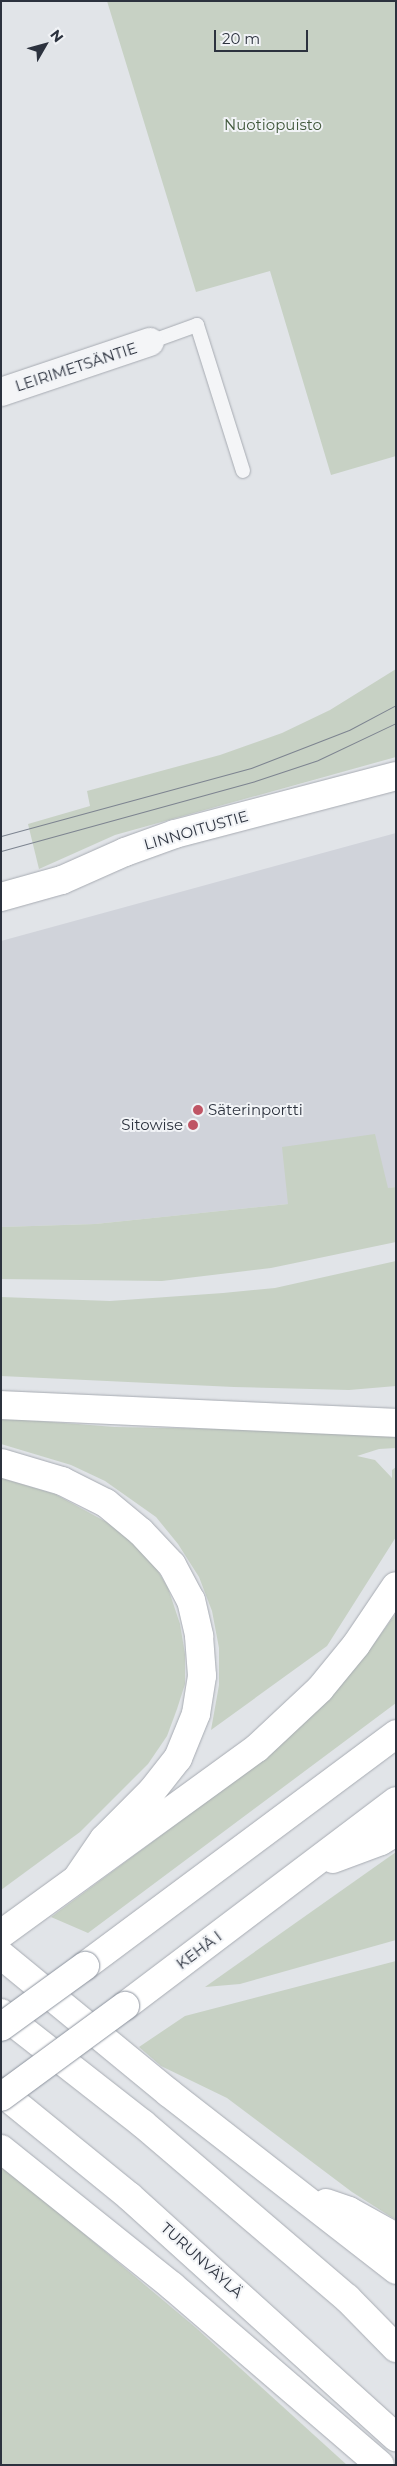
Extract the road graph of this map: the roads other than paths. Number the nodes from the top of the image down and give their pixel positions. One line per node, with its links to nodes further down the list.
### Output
1 (150, 342): 2 (street, LEIRIMETSÄNTIE); 3 (lane)
2 (1, 392)
3 (243, 471)
4 (396, 776): 5 (main road, LINNOITUSTIE)
5 (1, 897)
6 (1, 1405): 8 (main road)
7 (396, 1408): 8 (main road)
8 (254, 1415): 9 (main road)
9 (396, 1423)
10 (1, 1463): 16 (main road)
11 (396, 1586): 16 (main road)
12 (396, 1734): 20 (main road, bridge)
13 (396, 1801): 15 (main road, KEHÄ I)
14 (396, 1832): 15 (main road)
15 (303, 1870): 22 (main road, KEHÄ I, bridge)
16 (78, 1878): 17 (main road)
17 (1, 1934)
18 (1, 1955): 24 (main road)
19 (1, 2013): 27 (main road)
20 (1, 2026)
21 (1, 2092): 28 (main road, TURUNVÄYLÄ)
22 (1, 2097)
23 (1, 2148): 29 (main road)
24 (298, 2193): 25 (main road); 26 (main road)
25 (396, 2237)
26 (396, 2270)
27 (396, 2348)
28 (396, 2437)
29 (380, 2465)

